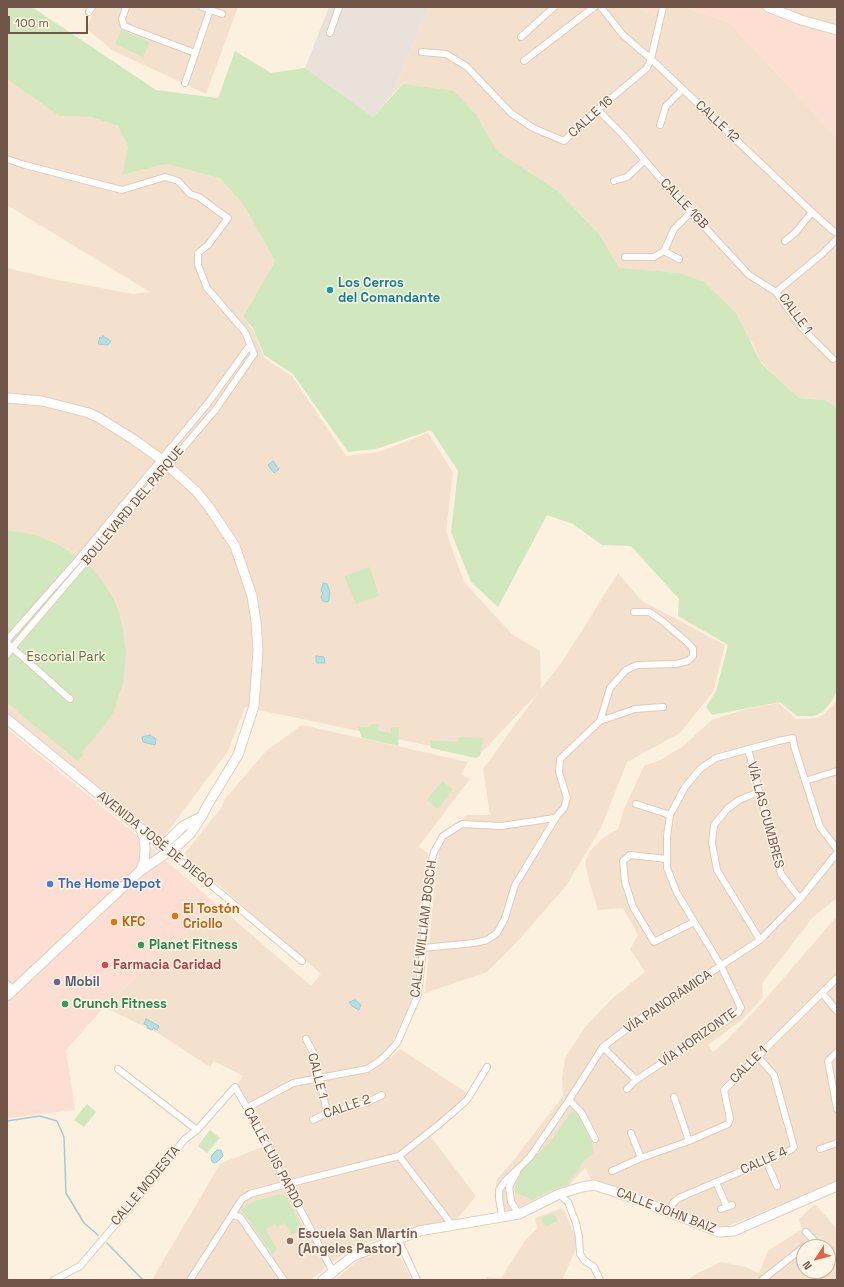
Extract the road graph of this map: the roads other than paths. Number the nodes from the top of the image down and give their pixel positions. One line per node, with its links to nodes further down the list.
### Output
1 (126, 7): 15 (street)
2 (202, 7): 9 (street)
3 (339, 7): 12 (street)
4 (554, 7): 13 (street)
5 (594, 7): 17 (street)
6 (600, 7): 16 (street, CALLE 12)
7 (664, 7): 16 (street, CALLE 16)
8 (768, 7): 11 (street)
9 (210, 10): 10 (street); 15 (street)
10 (222, 14)
11 (837, 30)
12 (330, 33)
13 (521, 37)
14 (422, 52): 20 (street, CALLE 16)
15 (195, 53): 18 (street)
16 (651, 59): 19 (street, CALLE 12); 20 (street, CALLE 16)
17 (524, 61)
18 (185, 83)
19 (683, 89): 21 (street); 26 (street, CALLE 12)
20 (598, 110): 23 (street, CALLE 16B)
21 (660, 125)
22 (7, 159): 34 (street)
23 (644, 161): 24 (street); 25 (street, CALLE 16B)
24 (614, 181)
25 (692, 212): 30 (street); 33 (street, CALLE 16B)
26 (812, 212): 27 (street, CALLE 12); 29 (street)
27 (837, 233)
28 (837, 239): 33 (street, CALLE 1)
29 (785, 241)
30 (664, 251): 31 (street); 32 (street)
31 (625, 257)
32 (679, 260)
33 (776, 292): 35 (street, CALLE 1)
34 (250, 345): 37 (street); 37 (street, BOULEVARD DEL PARQUE)
35 (834, 359)
36 (7, 398): 37 (street)
37 (165, 462): 39 (street, BOULEVARD DEL PARQUE); 40 (street, BOULEVARD DEL PARQUE); 54 (street)
38 (634, 612): 45 (street)
39 (7, 642): 40 (street)
40 (12, 648): 41 (street, BOULEVARD DEL PARQUE); 42 (street)
41 (7, 654)
42 (70, 699)
43 (663, 707): 45 (street)
44 (7, 719): 53 (street, AVENIDA JOSÉ DE DIEGO)
45 (600, 722): 52 (street)
46 (748, 749): 48 (street); 49 (street, VÍA LAS CUMBRES); 51 (street)
47 (837, 771): 48 (street)
48 (805, 781): 55 (street)
49 (758, 792): 59 (street, VÍA LAS CUMBRES); 61 (street)
50 (636, 804): 51 (street)
51 (670, 815): 57 (street)
52 (556, 818): 62 (street); 62 (street, CALLE WILLIAM BOSCH)
53 (141, 830): 54 (street, AVENIDA JOSÉ DE DIEGO); 58 (street)
54 (164, 848): 58 (street); 63 (street, AVENIDA JOSÉ DE DIEGO)
55 (837, 849)
56 (837, 853): 59 (street, VÍA PANORÁMICA)
57 (666, 859): 60 (street); 60 (street)
58 (140, 871): 66 (street)
59 (800, 899): 61 (street, VÍA PANORÁMICA)
60 (694, 922): 64 (street)
61 (760, 940): 64 (street, VÍA PANORÁMICA)
62 (423, 948): 75 (street, CALLE WILLIAM BOSCH)
63 (302, 960)
64 (721, 966): 70 (street, VÍA PANORÁMICA); 76 (street, VÍA HORIZONTE)
65 (837, 978): 67 (street, CALLE 1)
66 (9, 990)
67 (822, 993): 68 (street); 72 (street, CALLE 1)
68 (837, 1011)
69 (306, 1039): 75 (street, CALLE 1)
70 (603, 1047): 76 (street); 81 (street, VÍA PANORÁMICA)
71 (837, 1052): 83 (street)
72 (757, 1056): 89 (street, CALLE 1); 94 (street, CALLE 4)
73 (487, 1067): 92 (street)
74 (118, 1069): 86 (street)
75 (319, 1077): 82 (street, CALLE WILLIAM BOSCH); 84 (street, CALLE 1)
76 (636, 1080): 78 (street, VÍA HORIZONTE)
77 (234, 1087): 82 (street, CALLE LUIS PARDO); 86 (street, CALLE MODESTA)
78 (627, 1089)
79 (382, 1095): 84 (street, CALLE 2)
80 (674, 1097): 89 (street)
81 (569, 1100): 88 (street); 95 (street, VÍA PANORÁMICA)
82 (247, 1108): 98 (street, CALLE LUIS PARDO)
83 (837, 1109)
84 (327, 1113): 85 (street, CALLE 2)
85 (313, 1120)
86 (197, 1130): 115 (street, CALLE MODESTA)
87 (632, 1133): 93 (street)
88 (595, 1139)
89 (689, 1141): 93 (street, CALLE 1)
90 (837, 1143): 91 (street)
91 (820, 1149)
92 (399, 1156): 98 (street); 109 (street)
93 (640, 1158): 96 (street, CALLE 1)
94 (766, 1161): 97 (street, CALLE 4); 99 (street)
95 (519, 1168): 101 (street, VÍA PANORÁMICA); 103 (street, VÍA PANORÁMICA); 105 (street, VÍA PANORÁMICA)
96 (612, 1171)
97 (716, 1182): 104 (street); 106 (street, CALLE 4)
98 (287, 1184): 107 (street); 114 (street, CALLE LUIS PARDO)
99 (777, 1186)
100 (837, 1186): 106 (street, CALLE JOHN BAIZ)
101 (498, 1193): 103 (street); 108 (street)
102 (559, 1194): 105 (street, CALLE JOHN BAIZ); 106 (street, CALLE JOHN BAIZ); 120 (street)
103 (510, 1197): 105 (street)
104 (727, 1207)
105 (517, 1211): 108 (street, CALLE JOHN BAIZ)
106 (670, 1211)
107 (233, 1215): 116 (street); 117 (street)
108 (502, 1217): 109 (street, CALLE JOHN BAIZ)
109 (452, 1225): 111 (street, CALLE JOHN BAIZ)
110 (806, 1232): 112 (street)
111 (398, 1239): 114 (street, CALLE JOHN BAIZ); 119 (street)
112 (813, 1239)
113 (796, 1253): 121 (street)
114 (333, 1272): 118 (street, CALLE JOHN BAIZ)
115 (54, 1280)
116 (190, 1280)
117 (284, 1280)
118 (323, 1280)
119 (417, 1280)
120 (600, 1280)
121 (762, 1280)

